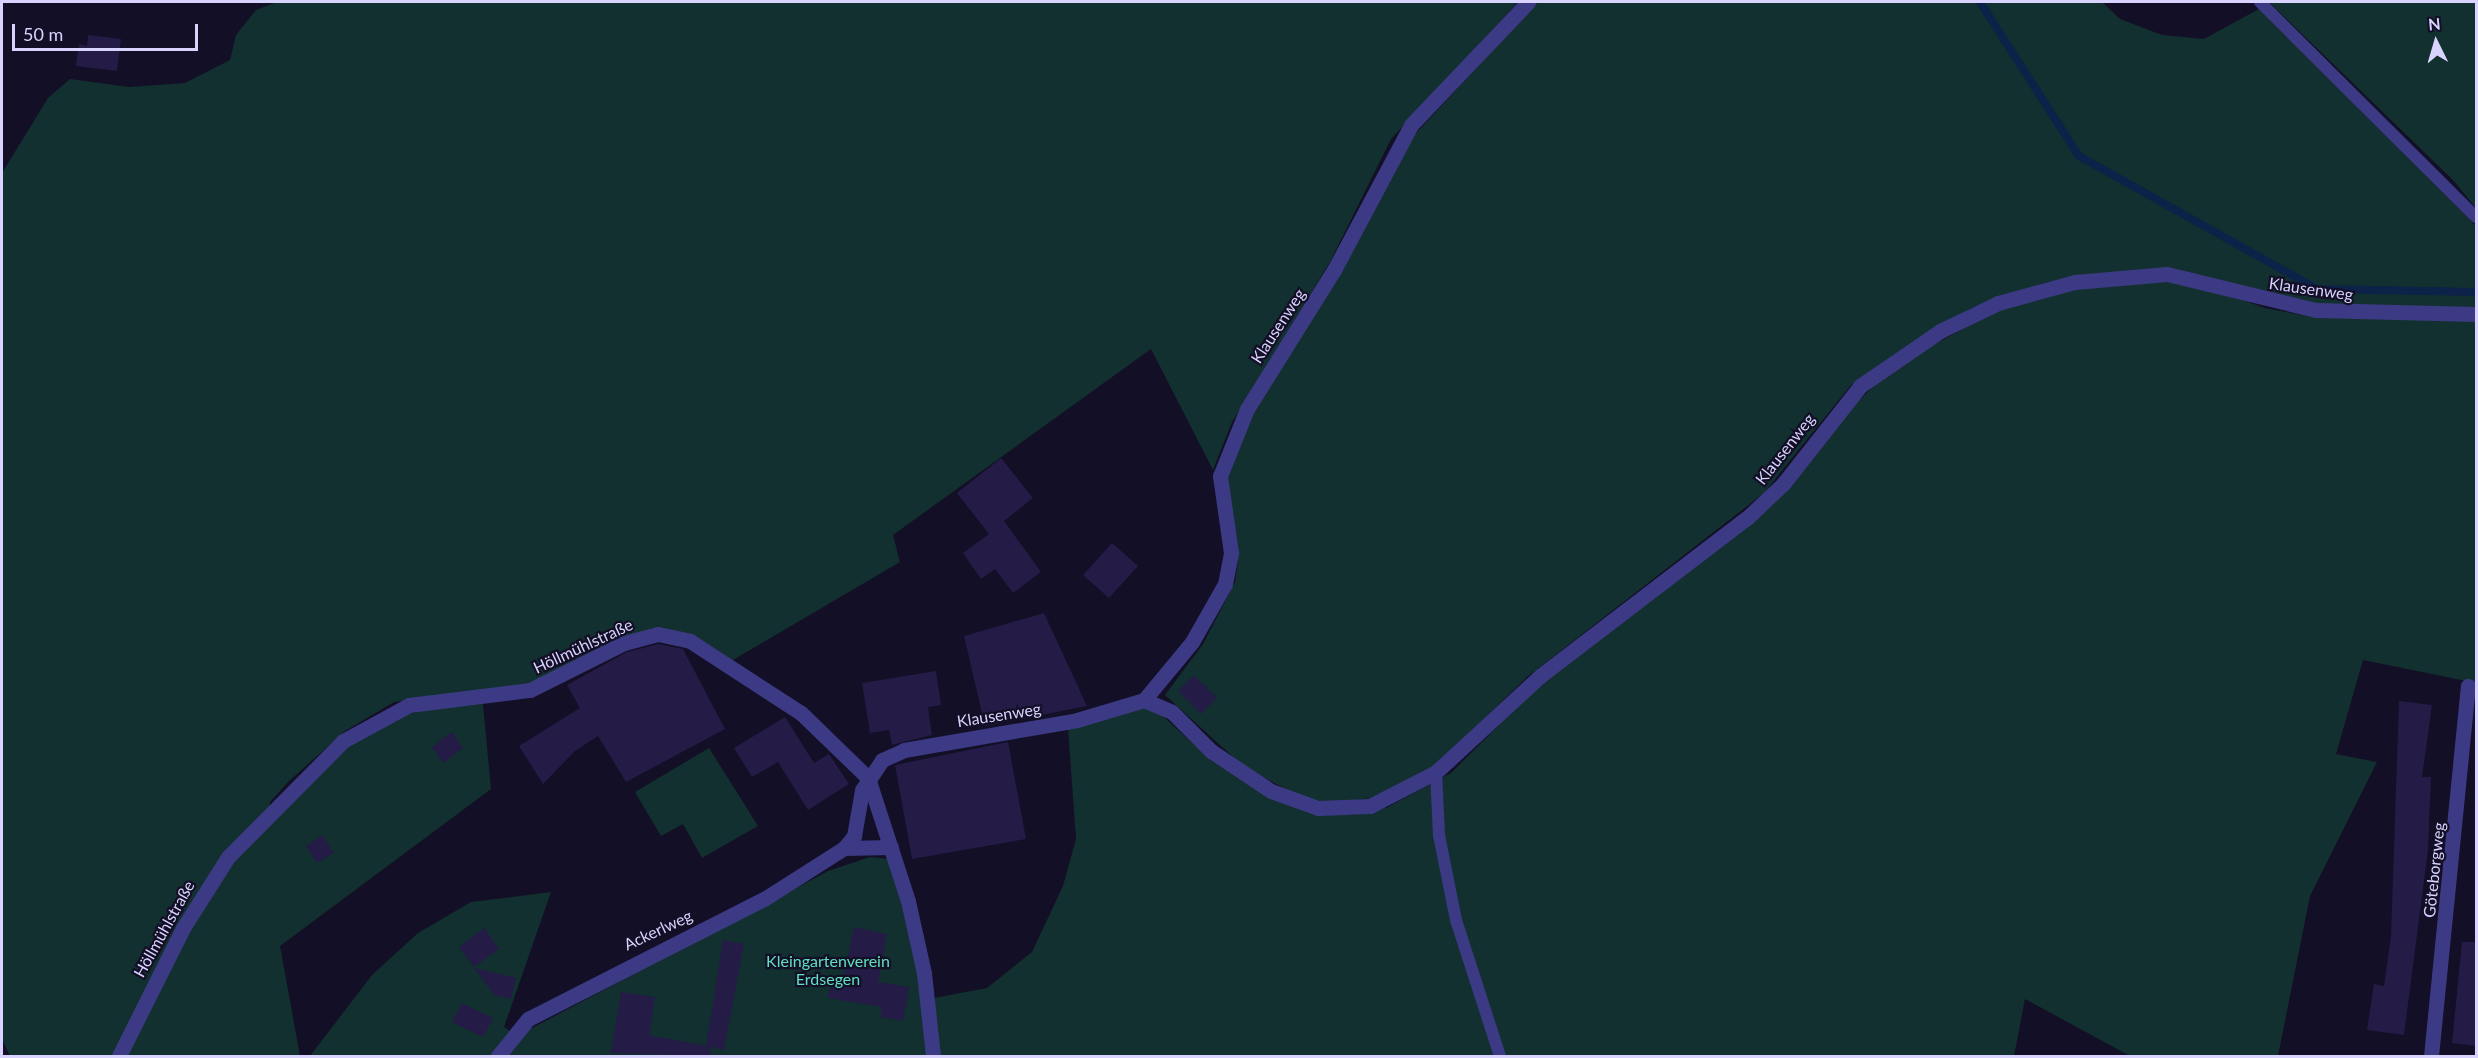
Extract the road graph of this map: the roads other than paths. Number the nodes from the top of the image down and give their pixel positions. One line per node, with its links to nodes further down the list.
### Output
1 (1528, 2): 6 (street, Klausenweg)
2 (2260, 2): 3 (lane)
3 (2476, 217)
4 (2476, 314): 7 (street, Klausenweg)
5 (2468, 686): 15 (street, Göteborgweg)
6 (1144, 700): 7 (street, Klausenweg); 8 (street, Klausenweg)
7 (1436, 772): 14 (lane)
8 (868, 778): 9 (street, Höllmühlstraße); 10 (street); 11 (street, Höllmühlstraße)
9 (891, 847): 10 (street); 13 (street, Höllmühlstraße)
10 (844, 848): 12 (street, Ackerlweg)
11 (120, 1056)
12 (498, 1056)
13 (933, 1056)
14 (1500, 1056)
15 (2431, 1056)

